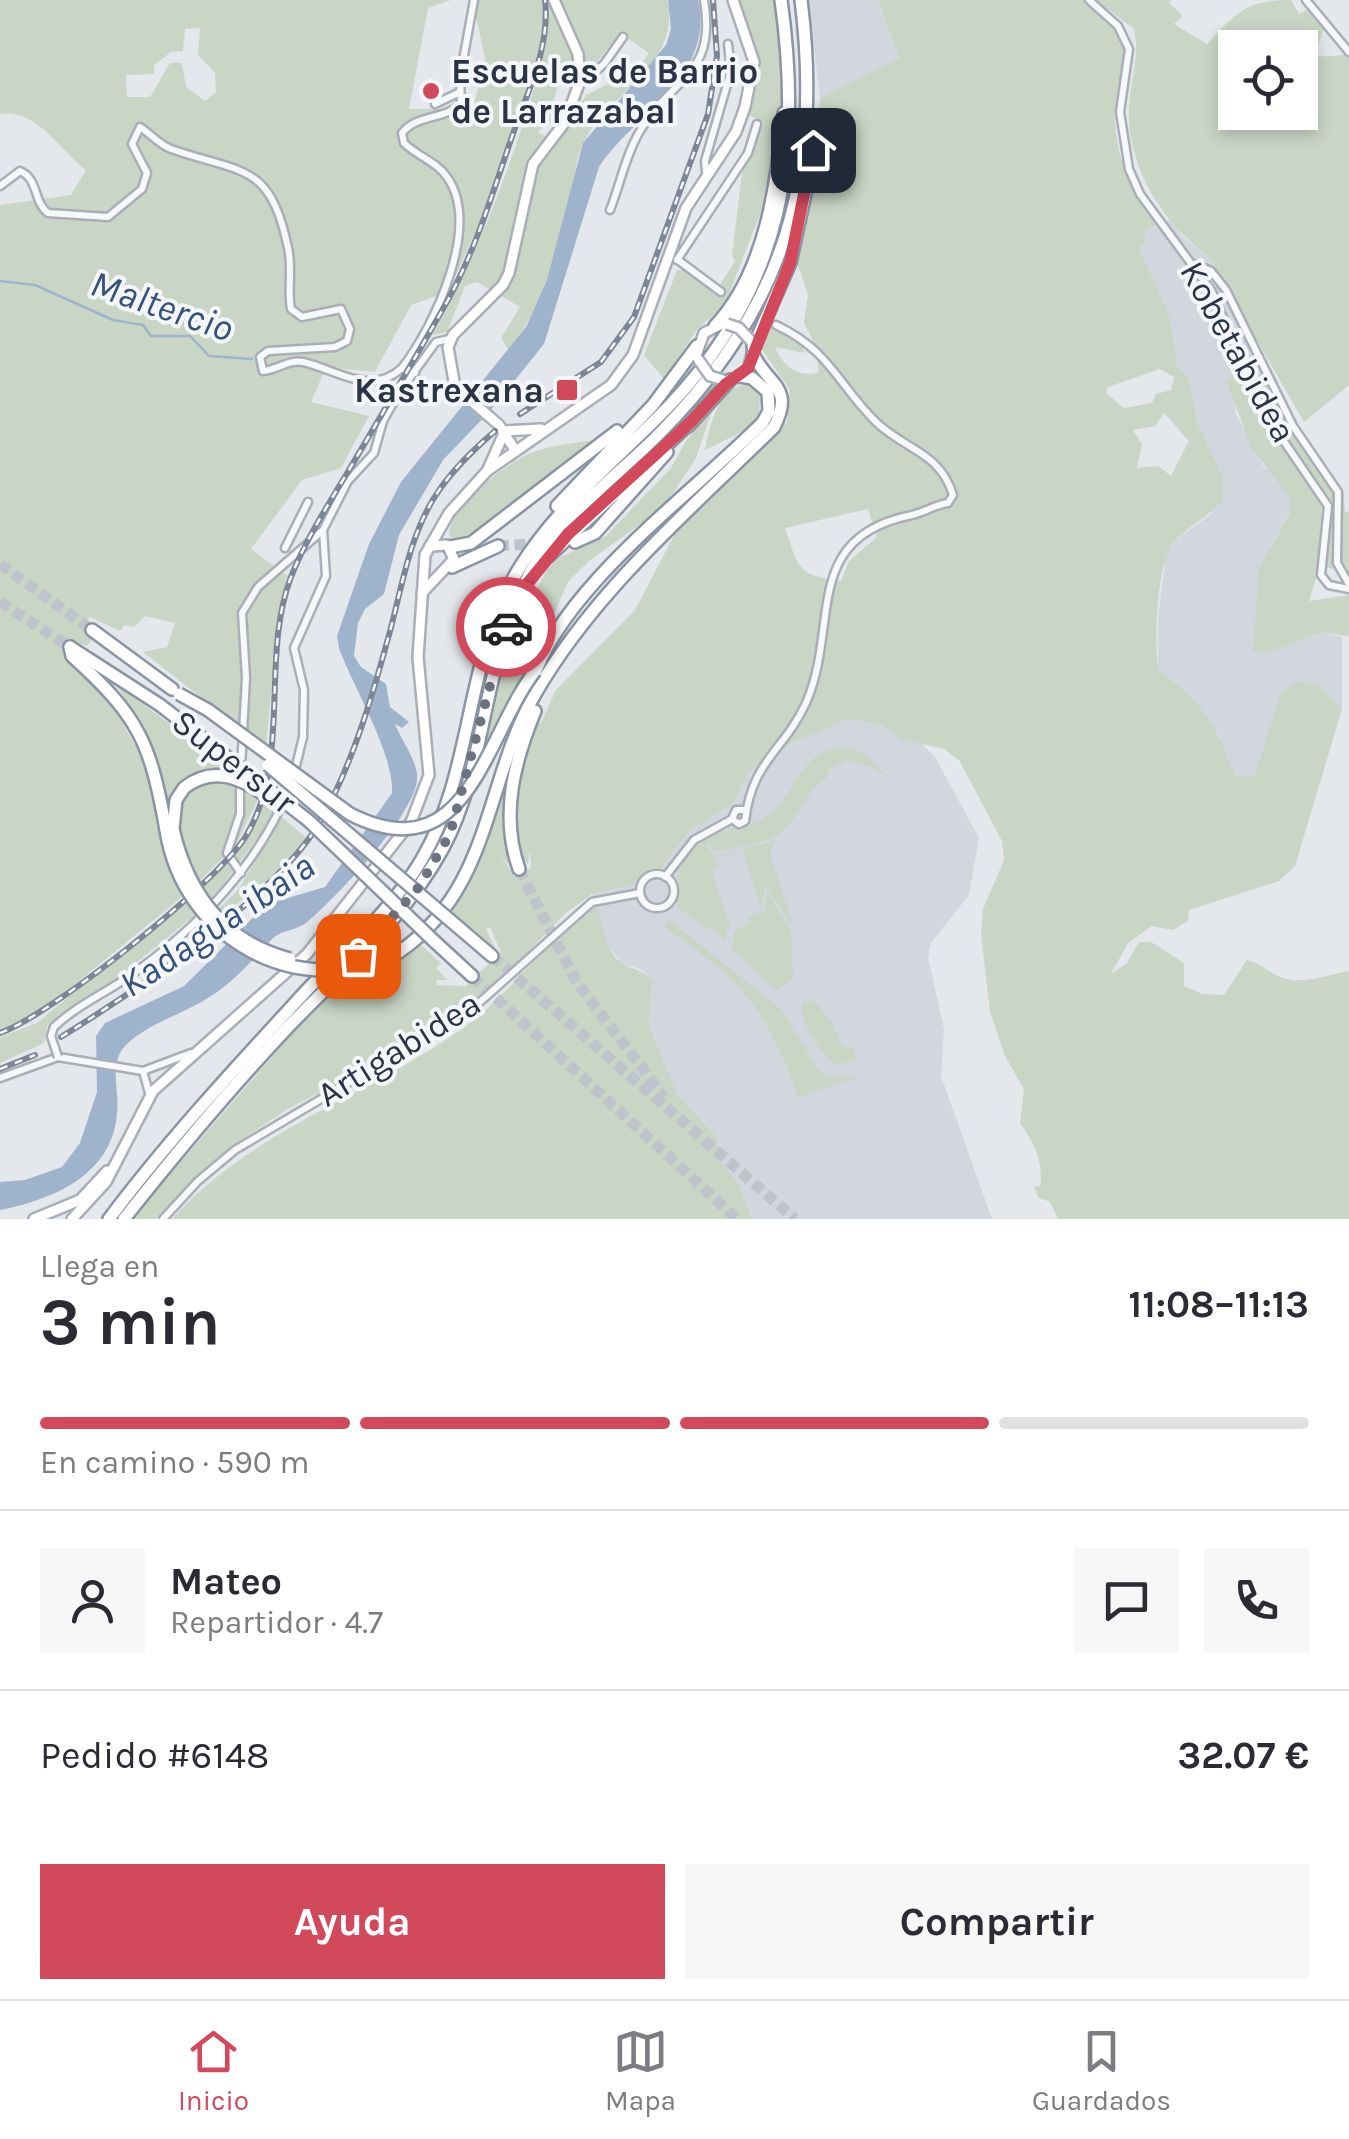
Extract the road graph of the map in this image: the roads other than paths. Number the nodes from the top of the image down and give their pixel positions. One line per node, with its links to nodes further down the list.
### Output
1 (474, 0): 15 (street)
2 (554, 0): 14 (street)
3 (704, 0): 22 (street)
4 (734, 0): 20 (street)
5 (781, 0): 12 (highway)
6 (801, 0): 18 (highway)
7 (1089, 0): 24 (street, Kobetabidea)
8 (1306, 0): 11 (street)
9 (623, 38): 14 (street)
10 (728, 44): 20 (street)
11 (1349, 52)
12 (790, 84): 26 (highway); 54 (highway)
13 (446, 85): 16 (street)
14 (579, 85): 28 (street)
15 (460, 92): 16 (street); 31 (street)
16 (443, 98): 17 (street)
17 (435, 104)
18 (809, 104): 30 (highway); 52 (highway)
19 (757, 124): 23 (street)
20 (706, 172): 23 (street)
21 (0, 186): 31 (street)
22 (610, 210)
23 (673, 255): 25 (street); 37 (street)
24 (1194, 264): 51 (street); 51 (street, Kobetabidea)
25 (721, 292)
26 (721, 325): 29 (street); 30 (street, bridge)
27 (776, 325): 62 (street)
28 (449, 340): 32 (street); 36 (street)
29 (698, 346): 33 (street, bridge); 34 (highway)
30 (752, 348): 33 (street); 56 (highway)
31 (402, 368): 32 (street)
32 (415, 373): 42 (street)
33 (731, 378): 35 (highway); 56 (highway)
34 (672, 382): 45 (highway); 54 (highway)
35 (691, 422): 43 (highway); 52 (highway)
36 (502, 428): 37 (street); 38 (street); 39 (street)
37 (546, 428): 38 (street)
38 (515, 450): 39 (street)
39 (487, 471): 41 (street)
40 (308, 502): 47 (street)
41 (446, 519): 44 (street); 45 (street)
42 (323, 530): 61 (street); 61 (street)
43 (574, 542)
44 (430, 546): 45 (street); 48 (street)
45 (448, 546): 49 (street)
46 (498, 546): 49 (highway)
47 (285, 548)
48 (424, 560): 50 (street); 53 (street)
49 (452, 567): 50 (street)
50 (438, 573): 53 (street)
51 (1349, 586)
52 (519, 594): 76 (highway)
53 (420, 600): 66 (street)
54 (498, 608): 75 (highway)
55 (92, 630): 57 (highway, Supersur)
56 (540, 675): 57 (highway, bridge); 58 (highway, bridge); 60 (highway)
57 (176, 691): 64 (highway, Supersur, bridge)
58 (170, 830): 59 (highway, bridge); 59 (highway, Supersur, bridge)
59 (344, 854): 65 (highway, Supersur, bridge)
60 (518, 869)
61 (241, 873): 67 (street, bridge)
62 (666, 877): 63 (street); 63 (street)
63 (640, 893): 77 (street, Artigabidea)
64 (492, 956)
65 (472, 976)
66 (197, 1050): 68 (street); 70 (street)
67 (58, 1058): 68 (street); 69 (street)
68 (146, 1070): 70 (street); 71 (street)
69 (0, 1078)
70 (164, 1080): 71 (street)
71 (148, 1101): 72 (street)
72 (116, 1161): 73 (street); 74 (street)
73 (40, 1218)
74 (72, 1219)
75 (109, 1219)
76 (124, 1219)
77 (163, 1219)

